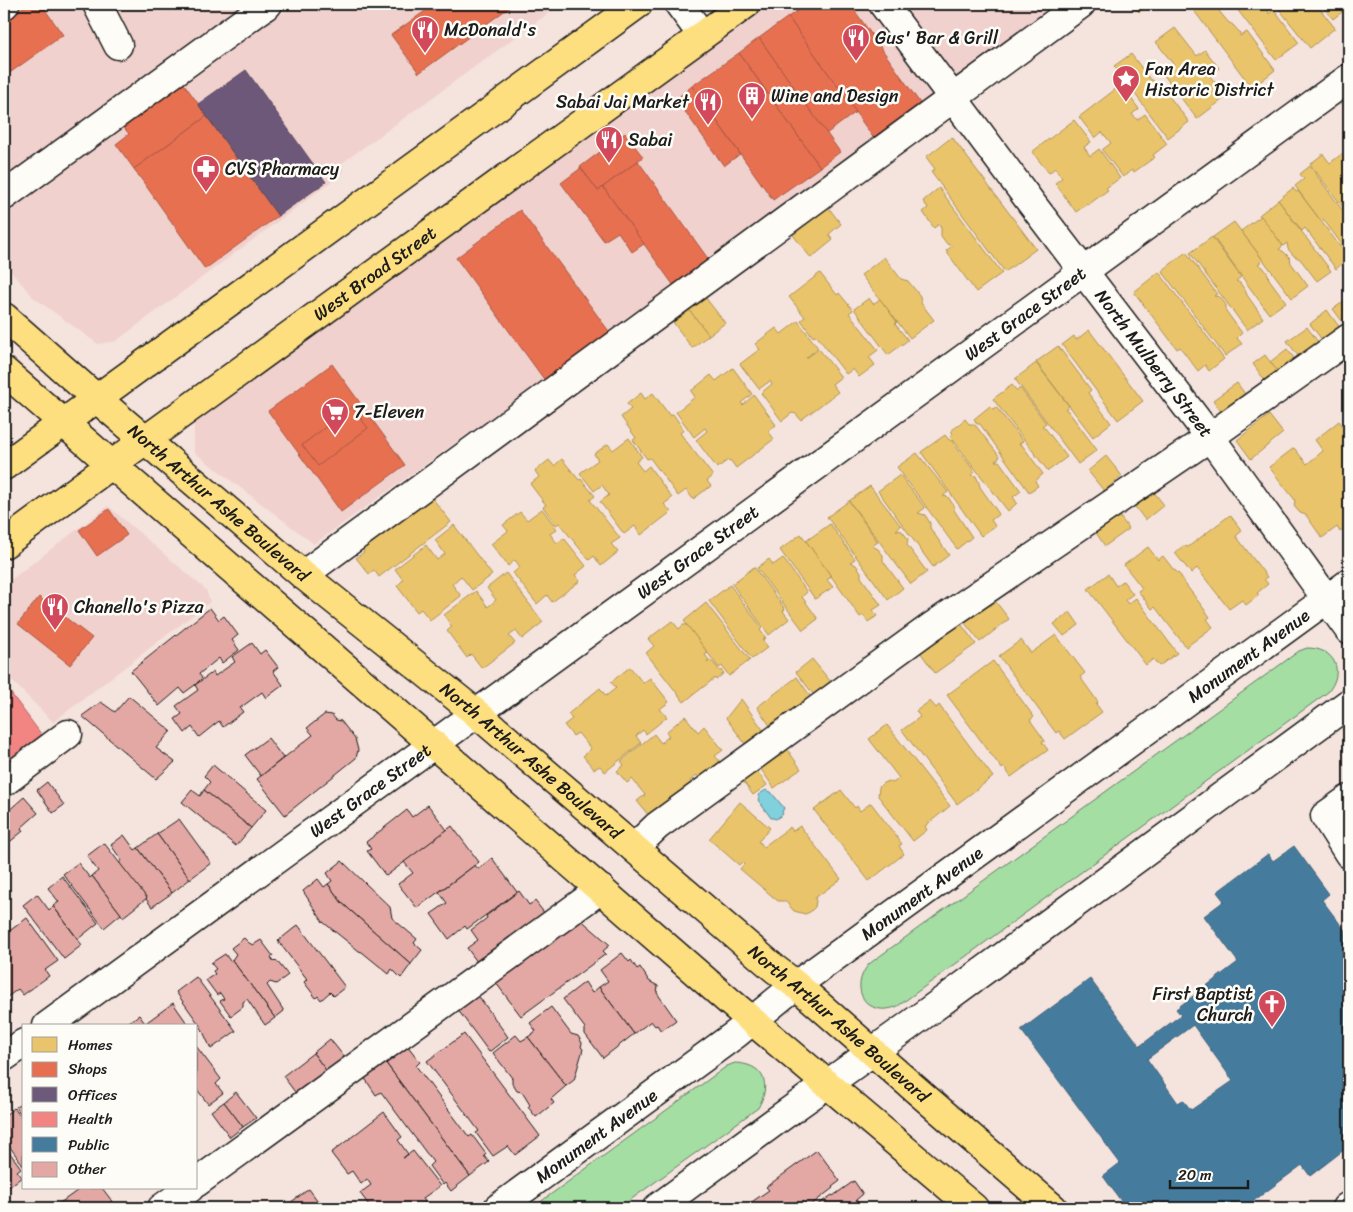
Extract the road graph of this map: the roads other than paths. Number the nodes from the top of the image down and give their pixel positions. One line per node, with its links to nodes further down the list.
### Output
1 (97, 4): 9 (street)
2 (638, 4): 17 (main road)
3 (679, 4): 8 (street)
4 (746, 4): 8 (main road, West Broad Street)
5 (884, 4): 11 (street, North Mulberry Street)
6 (1081, 4): 11 (street)
7 (258, 7): 12 (street)
8 (702, 35): 20 (main road, West Broad Street)
9 (118, 45)
10 (1349, 78): 13 (street, West Grace Street)
11 (952, 97): 13 (street, North Mulberry Street); 24 (street)
12 (4, 196)
13 (1083, 272): 19 (street, North Mulberry Street); 29 (street, West Grace Street)
14 (4, 317): 17 (main road, North Arthur Ashe Boulevard)
15 (1349, 338): 19 (street)
16 (4, 371): 18 (main road)
17 (96, 398): 18 (main road); 20 (main road, North Arthur Ashe Boulevard)
18 (62, 422): 21 (main road); 22 (main road)
19 (1210, 436): 26 (street, North Mulberry Street); 34 (street)
20 (146, 440): 21 (main road, West Broad Street); 24 (main road, North Arthur Ashe Boulevard)
21 (111, 464): 23 (main road, West Broad Street); 31 (main road)
22 (4, 466)
23 (4, 544)
24 (303, 574): 29 (main road, North Arthur Ashe Boulevard)
25 (1349, 583): 26 (street, Monument Avenue)
26 (1327, 598): 27 (street, North Mulberry Street); 37 (street, Monument Avenue)
27 (1349, 630)
28 (1349, 703): 41 (street)
29 (476, 714): 31 (street, West Grace Street); 34 (main road, North Arthur Ashe Boulevard)
30 (68, 734): 32 (street)
31 (434, 744): 36 (main road); 39 (street, West Grace Street)
32 (4, 782)
33 (1349, 799): 35 (street)
34 (634, 848): 37 (main road, North Arthur Ashe Boulevard)
35 (1349, 854)
36 (601, 889): 38 (main road); 44 (street)
37 (796, 985): 38 (street, Monument Avenue); 41 (main road, North Arthur Ashe Boulevard)
38 (753, 1021): 43 (main road); 47 (street, Monument Avenue)
39 (50, 1024)
40 (22, 1044): 42 (street)
41 (873, 1052): 43 (street); 50 (main road, North Arthur Ashe Boulevard)
42 (4, 1057)
43 (828, 1084): 48 (street); 49 (main road)
44 (198, 1182)
45 (187, 1190): 46 (street)
46 (162, 1208)
47 (498, 1208)
48 (657, 1208)
49 (974, 1208)
50 (1054, 1208)

